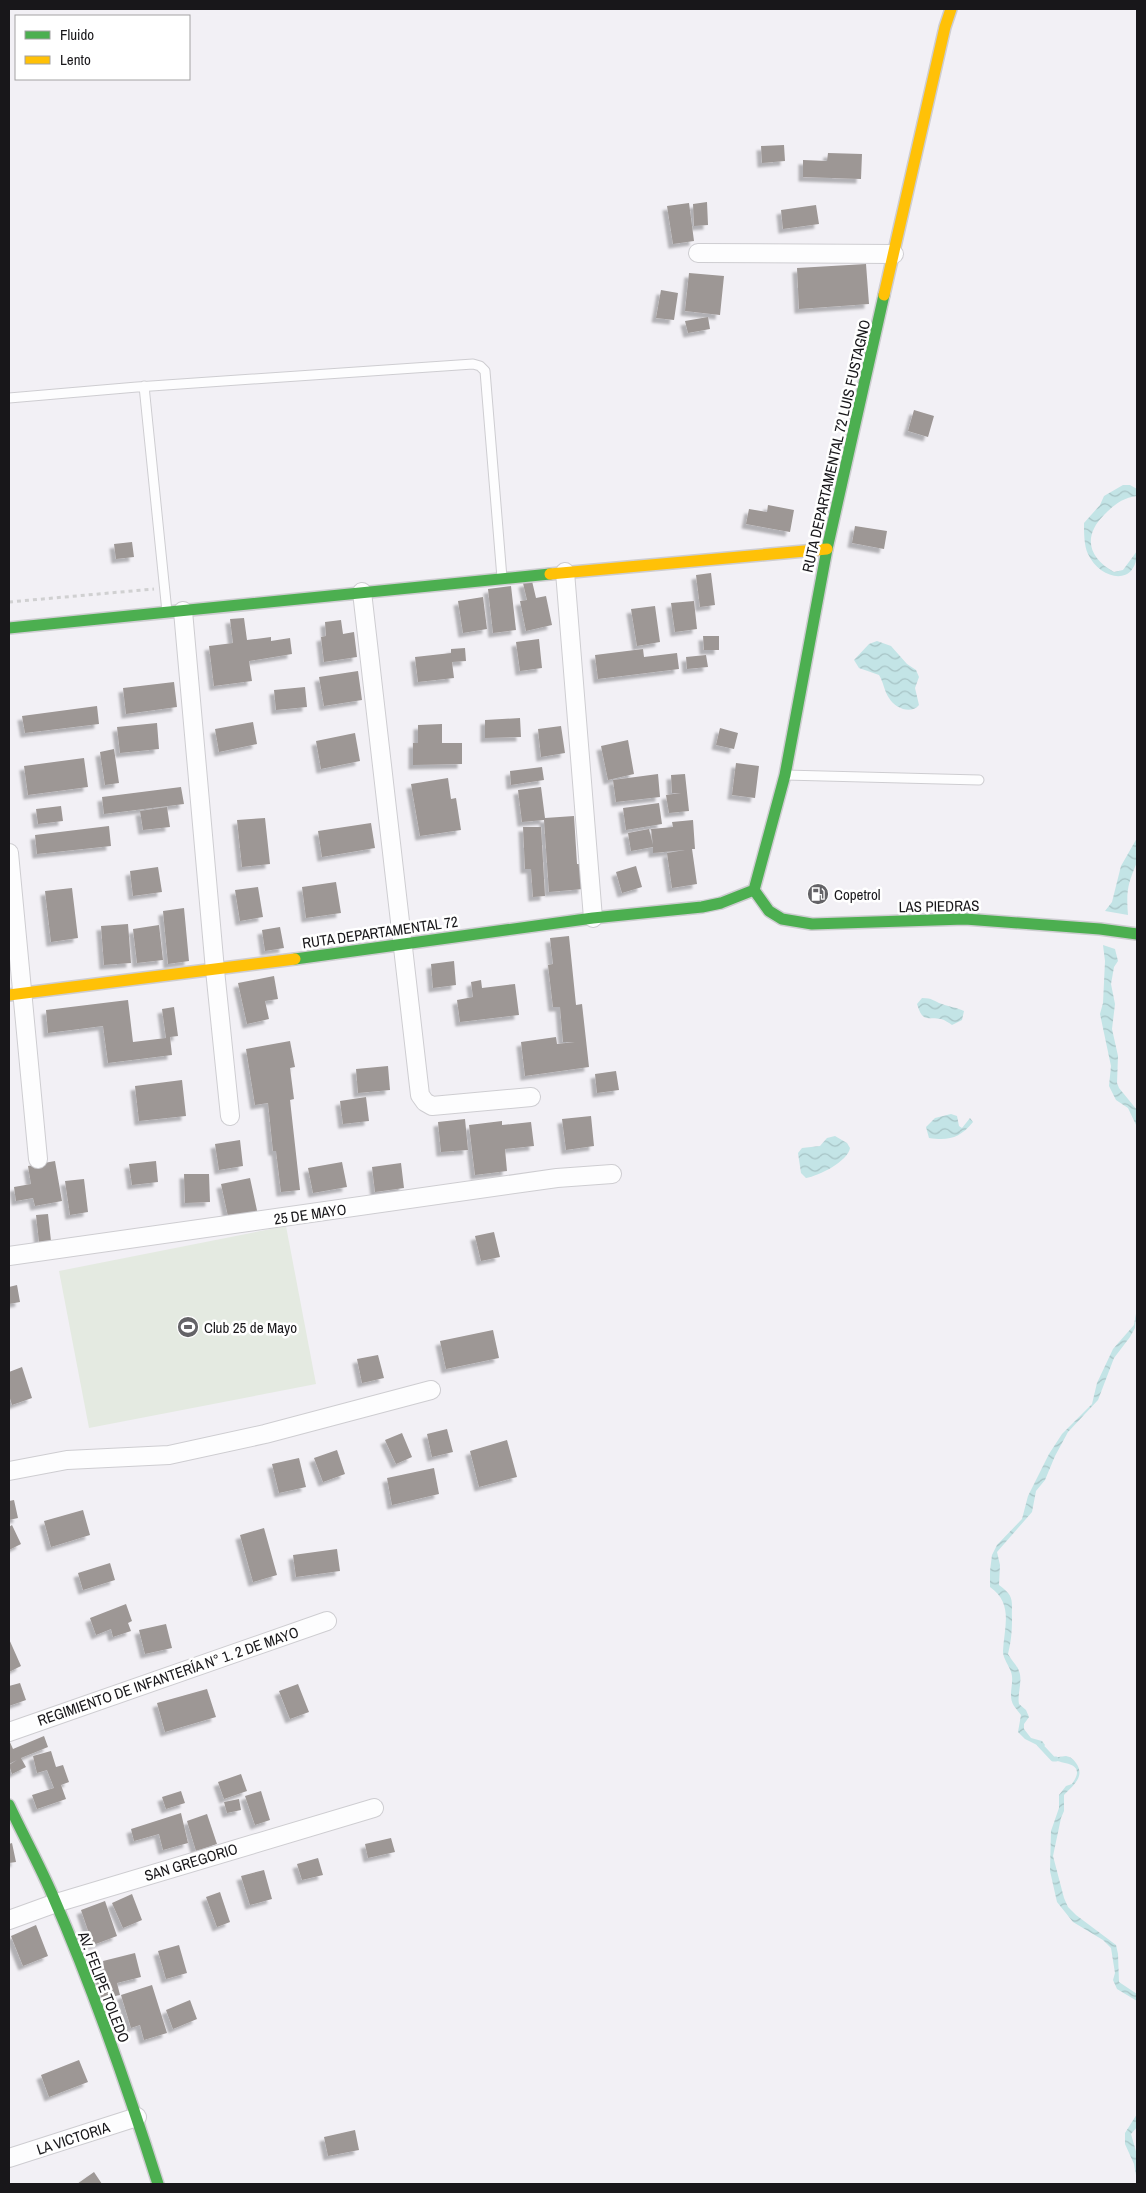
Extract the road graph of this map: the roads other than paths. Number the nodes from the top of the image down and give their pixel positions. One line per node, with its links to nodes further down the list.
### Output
1 (951, 9): 3 (main road, RUTA DEPARTAMENTAL 72 LUIS FUSTAGNO)
2 (698, 253): 3 (street)
3 (894, 254): 6 (main road, RUTA DEPARTAMENTAL 72 LUIS FUSTAGNO)
4 (144, 386): 5 (lane); 8 (lane); 10 (lane)
5 (9, 398)
6 (827, 549): 7 (main road); 12 (main road, RUTA DEPARTAMENTAL 72 LUIS FUSTAGNO)
7 (565, 572): 8 (main road); 16 (street)
8 (502, 578): 9 (main road)
9 (362, 592): 10 (main road); 18 (street)
10 (175, 612): 11 (main road); 19 (street)
11 (9, 628)
12 (785, 775): 13 (lane); 15 (main road, RUTA DEPARTAMENTAL 72 LUIS FUSTAGNO)
13 (979, 780)
14 (9, 853): 20 (street)
15 (754, 890): 16 (main road, RUTA DEPARTAMENTAL 72); 17 (main road, LAS PIEDRAS)
16 (593, 918): 18 (main road, RUTA DEPARTAMENTAL 72)
17 (1134, 933)
18 (403, 944): 19 (main road, RUTA DEPARTAMENTAL 72); 21 (street)
19 (215, 970): 20 (main road, RUTA DEPARTAMENTAL 72); 22 (street)
20 (15, 994): 23 (street)
21 (531, 1097)
22 (230, 1116)
23 (38, 1159)
24 (612, 1174): 25 (street, 25 DE MAYO)
25 (9, 1256)
26 (431, 1390): 27 (street)
27 (9, 1471)
28 (327, 1621): 29 (street, REGIMIENTO DE INFANTERÍA N° 1. 2 DE MAYO)
29 (9, 1732)
30 (9, 1805): 32 (main road, AV. FELIPE TOLEDO)
31 (374, 1808): 32 (street, SAN GREGORIO)
32 (56, 1903): 33 (street, SAN GREGORIO); 34 (main road, AV. FELIPE TOLEDO)
33 (9, 1920)
34 (137, 2117): 35 (street, LA VICTORIA); 36 (main road, AV. FELIPE TOLEDO)
35 (9, 2158)
36 (158, 2184)

